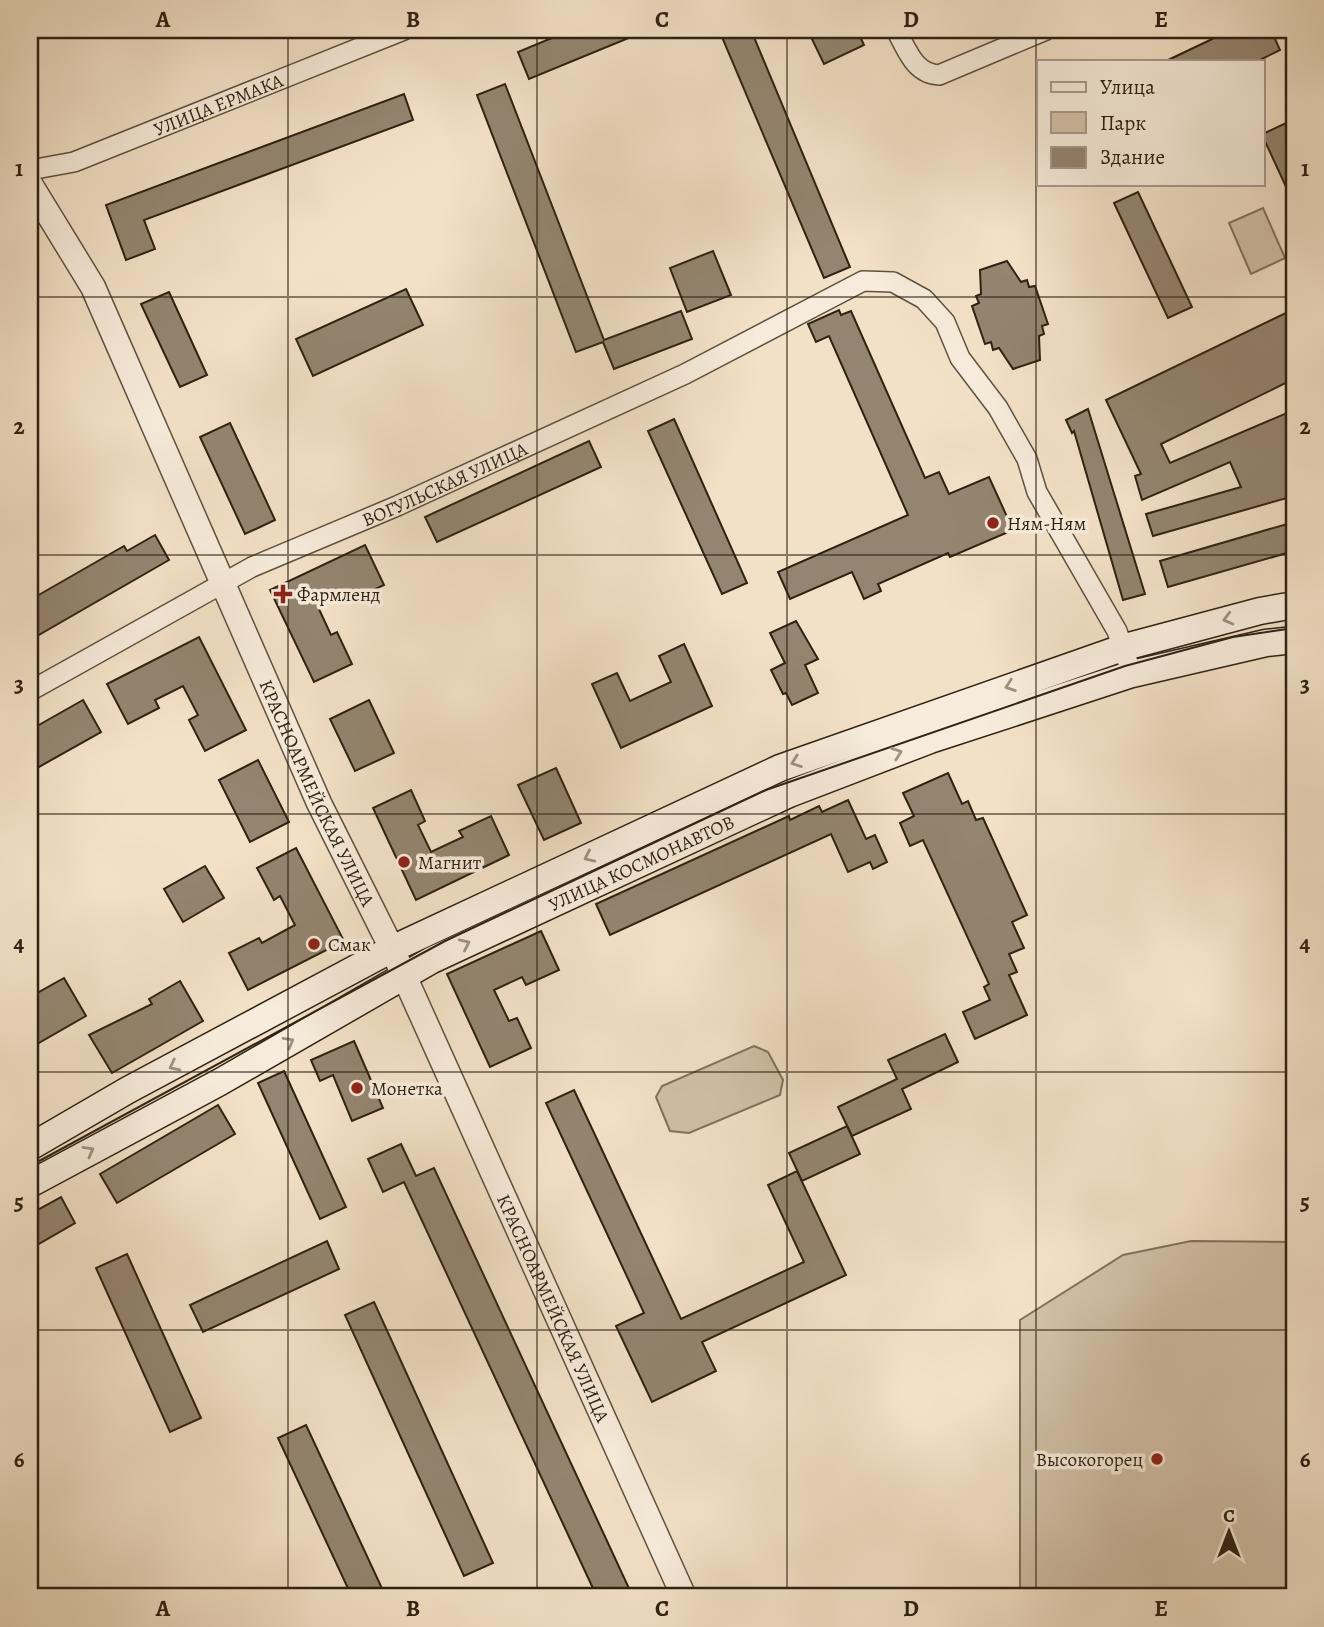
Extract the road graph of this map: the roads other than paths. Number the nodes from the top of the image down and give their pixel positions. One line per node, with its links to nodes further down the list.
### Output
1 (404, 30): 4 (street, УЛИЦА ЕРМАКА)
2 (896, 30): 3 (street)
3 (1046, 30)
4 (30, 170)
5 (30, 184): 6 (street, КРАСНОАРМЕЙСКАЯ УЛИЦА)
6 (222, 582): 9 (street, ВОГУЛЬСКАЯ УЛИЦА); 11 (street, ВОГУЛЬСКАЯ УЛИЦА); 12 (street, КРАСНОАРМЕЙСКАЯ УЛИЦА)
7 (1294, 605): 9 (main road, УЛИЦА КОСМОНАВТОВ, one-way to 9)
8 (1294, 640): 10 (main road, УЛИЦА КОСМОНАВТОВ)
9 (1125, 648): 10 (street); 12 (main road, УЛИЦА КОСМОНАВТОВ, one-way to 12)
10 (1132, 674): 13 (main road, УЛИЦА КОСМОНАВТОВ, one-way to 10)
11 (30, 691)
12 (392, 949): 13 (street, КРАСНОАРМЕЙСКАЯ УЛИЦА); 14 (main road, УЛИЦА КОСМОНАВТОВ, one-way to 14)
13 (404, 975): 15 (main road, УЛИЦА КОСМОНАВТОВ, one-way to 13); 16 (street, КРАСНОАРМЕЙСКАЯ УЛИЦА)
14 (30, 1147)
15 (30, 1184)
16 (684, 1597)

